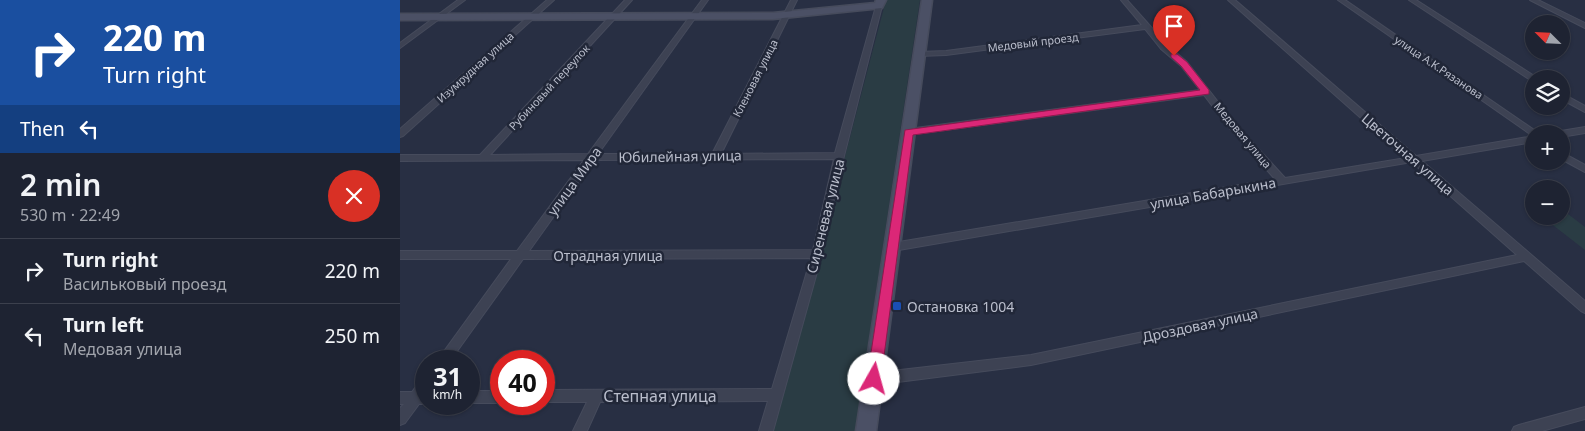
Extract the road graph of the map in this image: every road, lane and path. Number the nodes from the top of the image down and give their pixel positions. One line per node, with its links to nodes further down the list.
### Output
1 (462, 0): 14 (street)
2 (551, 0): 15 (street, Изумрудная улица)
3 (629, 0): 16 (street, Рубиновый переулок)
4 (705, 0): 17 (street, улица Мира)
5 (794, 0): 13 (street, Кленовая улица)
6 (927, 0): 22 (street)
7 (1124, 0): 20 (street, Медовая улица)
8 (1231, 0): 38 (street, Цветочная улица)
9 (1342, 0): 27 (street, улица А.К.Рязанова)
10 (1412, 0): 23 (street)
11 (1534, 0): 19 (street)
12 (880, 3): 13 (street); 34 (street, Сиреневая улица)
13 (786, 15): 17 (street); 33 (street, Кленовая улица)
14 (440, 16): 15 (street); 18 (street); 21 (street)
15 (532, 16): 16 (street); 31 (street, Изумрудная улица)
16 (614, 16): 17 (street); 35 (street, Рубиновый переулок)
17 (693, 16): 37 (street, улица Мира)
18 (400, 17)
19 (1585, 26)
20 (1146, 27): 22 (street, Медовый проезд); 24 (street, Медовая улица)
21 (400, 46)
22 (919, 54): 29 (street)
23 (1525, 73)
24 (1206, 92): 29 (street); 41 (street, Медовая улица)
25 (1570, 101): 26 (street)
26 (1585, 110)
27 (1525, 126)
28 (1585, 130): 30 (street)
29 (908, 132): 42 (street)
30 (1570, 132)
31 (400, 134)
32 (1525, 140): 38 (street, улица Бабарыкина)
33 (715, 156): 34 (street, Юбилейная улица); 37 (street, Юбилейная улица)
34 (840, 156): 43 (street, Сиреневая улица)
35 (483, 157): 36 (street, Юбилейная улица); 37 (street, Юбилейная улица)
36 (400, 158)
37 (590, 158): 45 (street, улица Мира)
38 (1414, 158): 41 (street, улица Бабарыкина); 46 (street, Цветочная улица)
39 (1570, 160): 40 (street)
40 (1585, 169)
41 (1282, 181): 42 (street, улица Бабарыкина)
42 (893, 246): 49 (street)
43 (817, 254): 45 (street, Отрадная улица); 50 (street, Сиреневая улица)
44 (400, 255): 45 (street, Отрадная улица)
45 (520, 256): 48 (street, улица Мира)
46 (1524, 257): 47 (street, Цветочная улица); 49 (street, Дроздовая улица)
47 (1585, 308)
48 (451, 350)
49 (874, 379): 60 (street)
50 (776, 395): 52 (street, Степная улица); 59 (street, Сиреневая улица)
51 (555, 396): 52 (street, Степная улица)
52 (596, 396): 58 (street)
53 (400, 398): 54 (street)
54 (415, 398)
55 (415, 404): 57 (street)
56 (1585, 413): 61 (street)
57 (400, 419)
58 (580, 431)
59 (766, 431)
60 (866, 431)
61 (1519, 431)

